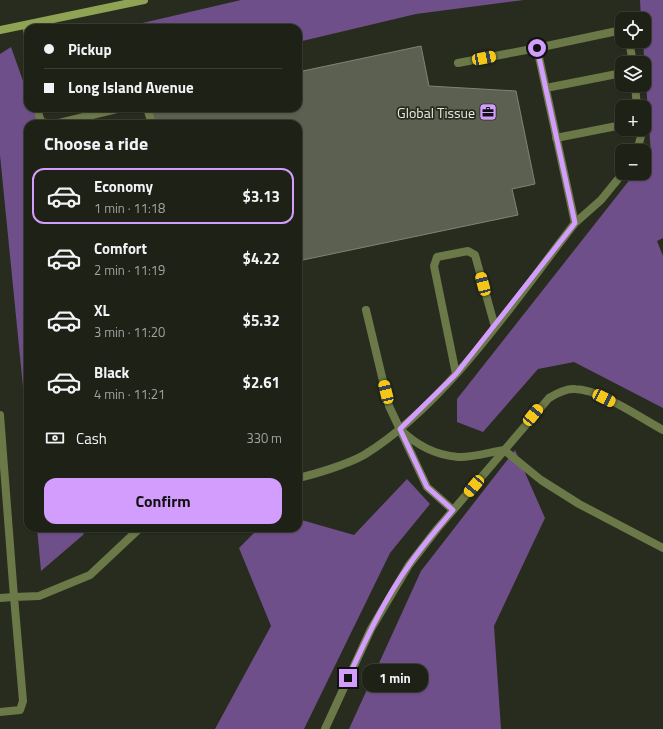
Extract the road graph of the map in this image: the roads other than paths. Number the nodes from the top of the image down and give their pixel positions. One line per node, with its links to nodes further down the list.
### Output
1 (144, 0): 2 (main road)
2 (31, 24)
3 (24, 25): 4 (main road)
4 (0, 30)
5 (615, 31): 6 (street)
6 (537, 48): 7 (street); 9 (street)
7 (458, 63)
8 (615, 74): 9 (street)
9 (546, 88): 13 (street)
10 (104, 112): 11 (street)
11 (71, 120)
12 (615, 126): 13 (street)
13 (556, 138): 15 (street)
14 (617, 180): 15 (street)
15 (575, 223): 17 (street)
16 (366, 310): 20 (street)
17 (495, 327): 18 (street); 18 (street)
18 (456, 374): 20 (street)
19 (0, 415): 27 (street)
20 (400, 429): 22 (street); 23 (street); 24 (street)
21 (663, 430): 22 (street)
22 (504, 450): 24 (street); 26 (street)
23 (302, 477)
24 (453, 510): 30 (street)
25 (136, 532): 27 (street)
26 (663, 548)
27 (14, 597): 28 (street); 29 (street)
28 (0, 598)
29 (0, 712)
30 (325, 729)

